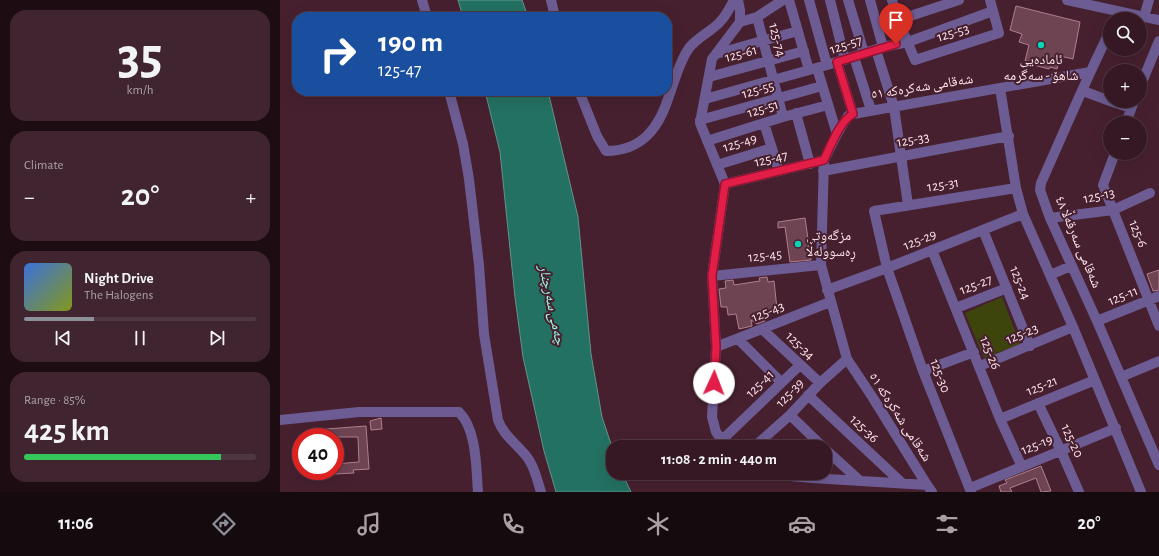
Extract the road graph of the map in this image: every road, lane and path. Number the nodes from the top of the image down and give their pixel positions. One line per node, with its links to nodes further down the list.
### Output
1 (422, 0): 18 (street)
2 (551, 0): 19 (street)
3 (734, 0): 43 (street)
4 (738, 0): 26 (street)
5 (783, 0): 22 (street)
6 (789, 0): 27 (street)
7 (809, 0): 37 (street)
8 (830, 0): 37 (street)
9 (848, 0): 34 (street)
10 (870, 0): 32 (street)
11 (892, 0): 24 (street)
12 (959, 0): 24 (street)
13 (990, 0): 17 (street)
14 (1067, 0): 16 (street)
15 (1149, 0): 21 (street)
16 (1094, 3): 20 (street)
17 (993, 11): 30 (street, 125-57); 30 (street, 125-53)
18 (426, 12)
19 (554, 12)
20 (1112, 12)
21 (1145, 12)
22 (757, 17): 26 (street); 29 (street, 125-74)
23 (1147, 18): 25 (street)
24 (898, 20): 30 (street)
25 (1159, 20)
26 (740, 22): 35 (street)
27 (798, 31): 29 (street); 33 (street)
28 (1159, 41): 39 (street)
29 (763, 42): 35 (street); 36 (street, 125-74)
30 (908, 42): 32 (street, 125-57)
31 (1103, 45): 40 (street, شەقامی سەرقەڵا ٤٨)
32 (880, 48): 34 (street, 125-57); 54 (street)
33 (804, 51): 36 (street, 125-61); 38 (street)
34 (864, 53): 37 (street, 125-57)
35 (716, 54): 41 (street)
36 (768, 61): 41 (street, 125-61); 42 (street, 125-74)
37 (841, 61): 38 (street, 125-57); 55 (street); 57 (street)
38 (813, 69): 42 (street, 125-57); 44 (street)
39 (1147, 70)
40 (1090, 72): 45 (street, شەقامی شەکرەکە ٥١); 46 (street, شەقامی سەرقەڵا ٤٨)
41 (709, 77): 51 (street)
42 (773, 80): 51 (street, 125-57); 52 (street, 125-74)
43 (672, 86)
44 (822, 86): 52 (street, 125-55); 53 (street)
45 (1000, 88): 54 (street, شەقامی شەکرەکە ٥١); 62 (street)
46 (1083, 91): 50 (street); 78 (street, شەقامی سەرقەڵا ٤٨)
47 (450, 96): 128 (street)
48 (581, 96): 49 (street)
49 (669, 96)
50 (1103, 98)
51 (705, 99): 59 (street)
52 (778, 99): 58 (street, 125-74); 59 (street, 125-55)
53 (828, 105): 56 (street, 125-51); 61 (street)
54 (894, 107): 55 (street, شەقامی شەکرەکە ٥١); 65 (street)
55 (871, 110): 57 (street, شەقامی شەکرەکە ٥١)
56 (796, 114): 58 (street, 125-51); 67 (street)
57 (853, 114): 61 (street, شەقامی شەکرەکە ٥١)
58 (783, 117): 60 (street, 125-51)
59 (700, 120): 63 (street)
60 (764, 123): 63 (street, 125-51); 64 (street)
61 (837, 134): 69 (street, شەقامی شەکرەکە ٥١)
62 (1009, 136): 65 (street, 125-33); 72 (street)
63 (707, 141): 68 (street)
64 (772, 148): 68 (street, 125-49); 70 (street)
65 (900, 156): 69 (street, 125-33); 74 (street)
66 (1112, 160): 75 (street, 125-6)
67 (810, 164): 69 (street, 125-47); 70 (street, 125-47)
68 (717, 165): 71 (street)
69 (823, 165): 81 (street, شەقامی شەکرەکە ٥١)
70 (779, 171): 71 (street, 125-47)
71 (725, 184): 85 (street)
72 (1016, 188): 74 (street, 125-31); 77 (street)
73 (1150, 193): 75 (street, 125-13)
74 (908, 205): 76 (street, 125-31)
75 (1113, 210): 78 (street, 125-13); 89 (street, 125-6)
76 (874, 211): 83 (street, 125-30)
77 (1023, 214): 79 (street, 125-29); 84 (street)
78 (1050, 218): 82 (street, شەقامی سەرقەڵا ٤٨)
79 (983, 230): 80 (street, 125-29); 86 (street, 125-24)
80 (932, 250): 83 (street, 125-29); 91 (street, 125-26)
81 (821, 265): 85 (street, 125-45); 87 (street, شەقامی شەکرەکە ٥١)
82 (1072, 266): 84 (street); 92 (street, شەقامی سەرقەڵا ٤٨)
83 (887, 268): 87 (street, 125-29); 104 (street, 125-30)
84 (1050, 275): 94 (street)
85 (712, 276): 98 (street)
86 (1007, 288): 91 (street, 125-27); 97 (street, 125-24)
87 (827, 290): 90 (street, شەقامی شەکرەکە ٥١)
88 (1159, 296): 89 (street, 125-11)
89 (1149, 300): 92 (street, 125-11); 93 (street, 125-6)
90 (830, 302): 95 (street, 125-43); 100 (street, شەقامی شەکرەکە ٥١)
91 (956, 308): 99 (street, 125-26)
92 (1097, 321): 105 (street, شەقامی سەرقەڵا ٤٨)
93 (1159, 326)
94 (1074, 327): 97 (street, 125-23); 106 (street)
95 (762, 329): 96 (street, 125-43); 102 (street, 125-34)
96 (738, 339): 98 (street, 125-43); 107 (street)
97 (1030, 346): 103 (street, 125-23)
98 (716, 347): 116 (street)
99 (974, 352): 103 (street, 125-26); 104 (street)
100 (847, 359): 108 (street, 125-39); 125 (street, شەقامی شەکرەکە ٥١)
101 (1159, 361): 105 (street)
102 (800, 366): 107 (street, 125-41); 108 (street, 125-34)
103 (980, 366): 112 (street, 125-26)
104 (923, 371): 126 (street, 125-30)
105 (1121, 377): 120 (street, شەقامی سەرقەڵا ٤٨)
106 (1095, 380): 110 (street, 125-21); 114 (street)
107 (781, 382): 116 (street, 125-41)
108 (820, 383): 109 (street, 125-39)
109 (808, 395): 111 (street, 125-39); 124 (street, 125-36)
110 (1038, 403): 112 (street, 125-21); 118 (street, 125-20)
111 (790, 415): 115 (street); 117 (street, 125-39)
112 (1000, 419): 121 (street, 125-26)
113 (280, 420): 127 (street)
114 (1116, 428): 118 (street, 125-19); 130 (street)
115 (814, 439)
116 (722, 440)
117 (762, 440)
118 (1061, 450): 121 (street, 125-19); 129 (street, 125-20)
119 (832, 455): 123 (street)
120 (1158, 459)
121 (1022, 467): 126 (street, 125-19)
122 (832, 479): 123 (street)
123 (859, 480): 124 (street)
124 (902, 483): 125 (street)
125 (930, 488)
126 (970, 490)
127 (478, 492)
128 (542, 492)
129 (1079, 492)
130 (1142, 492)

